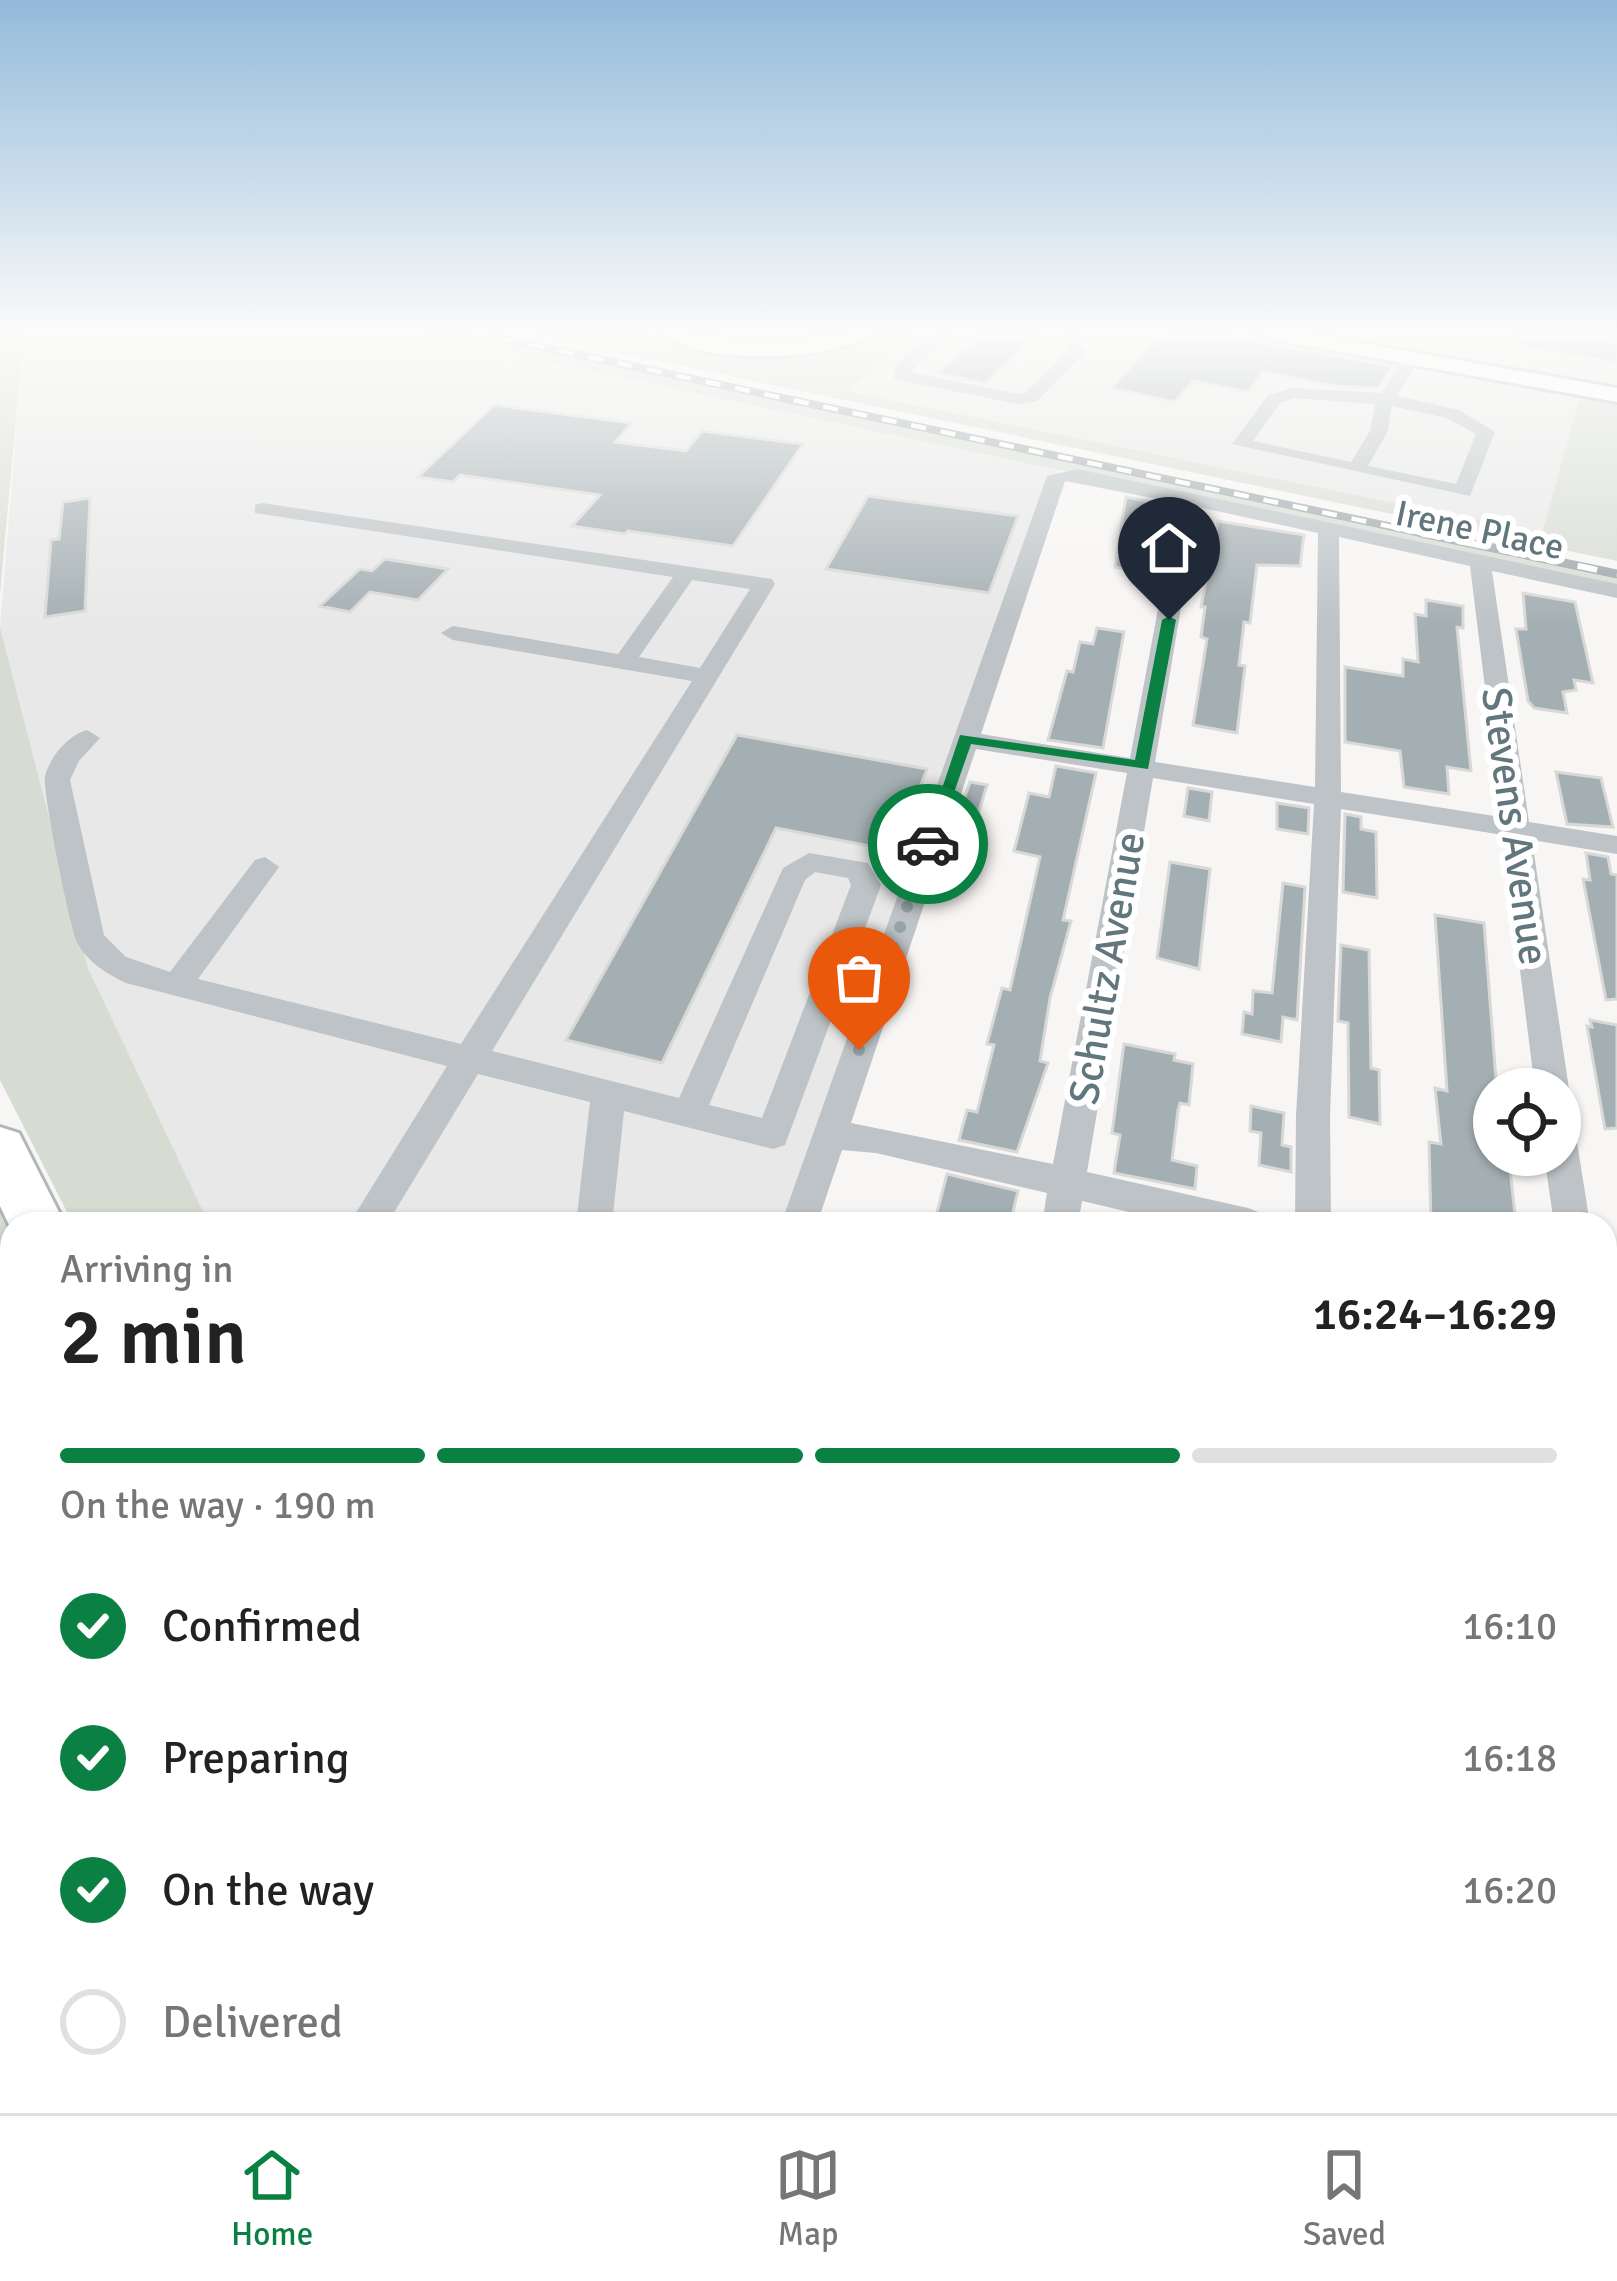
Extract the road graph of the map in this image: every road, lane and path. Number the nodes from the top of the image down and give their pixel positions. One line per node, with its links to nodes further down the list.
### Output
1 (1250, 431): 4 (street)
2 (1379, 431): 4 (street)
3 (1483, 431): 4 (street)
4 (1356, 469)
5 (1189, 500): 7 (street, Irene Place); 15 (street, Irene Place); 16 (street, Schultz Avenue)
6 (262, 509): 9 (street)
7 (1328, 531): 8 (street, Irene Place); 17 (street)
8 (1480, 562): 10 (street, Irene Place); 18 (street, Stevens Avenue)
9 (687, 572): 12 (street); 13 (street)
10 (1617, 591)
11 (453, 633): 12 (street)
12 (624, 662): 13 (street)
13 (706, 676): 22 (street)
14 (86, 738): 21 (street)
15 (965, 739): 16 (street); 26 (street)
16 (1142, 766): 17 (street); 29 (street, Schultz Avenue)
17 (1328, 797): 18 (street); 36 (street)
18 (1516, 830): 19 (street); 23 (street, Stevens Avenue)
19 (1617, 845)
20 (265, 867): 21 (street)
21 (177, 985): 22 (street)
22 (469, 1060): 24 (street); 31 (street)
23 (1549, 1068)
24 (608, 1096): 25 (street); 32 (street)
25 (688, 1114): 25 (street)
26 (830, 1136): 29 (street); 33 (street)
27 (0, 1149): 30 (highway)
28 (1565, 1176): 37 (street)
29 (1067, 1182): 34 (street, Schultz Avenue); 35 (street)
30 (31, 1212)
31 (374, 1212)
32 (595, 1212)
33 (804, 1212)
34 (1062, 1212)
35 (1196, 1212)
36 (1313, 1212)
37 (1570, 1212)

